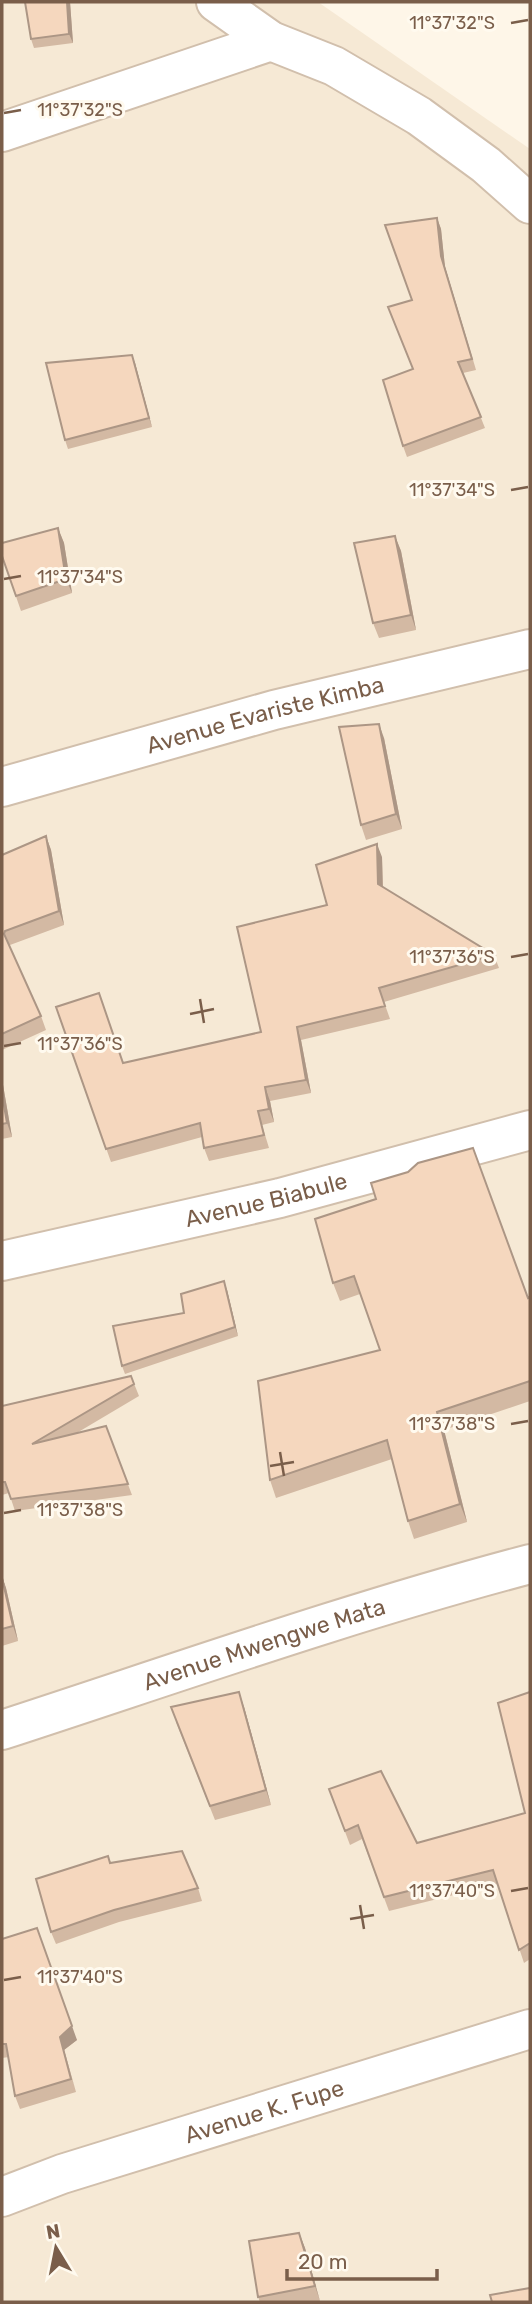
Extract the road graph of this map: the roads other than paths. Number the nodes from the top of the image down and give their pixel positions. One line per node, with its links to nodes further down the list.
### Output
1 (216, 2): 2 (street)
2 (271, 41): 3 (street); 4 (street)
3 (2, 132)
4 (530, 204)
5 (530, 649): 6 (street, Avenue Evariste Kimba)
6 (2, 787)
7 (530, 1130): 8 (street, Avenue Biabule)
8 (2, 1261)
9 (530, 1564): 10 (street, Avenue Mwengwe Mata)
10 (2, 1730)
11 (530, 2029): 12 (street, Avenue K. Fupe)
12 (2, 2197)

